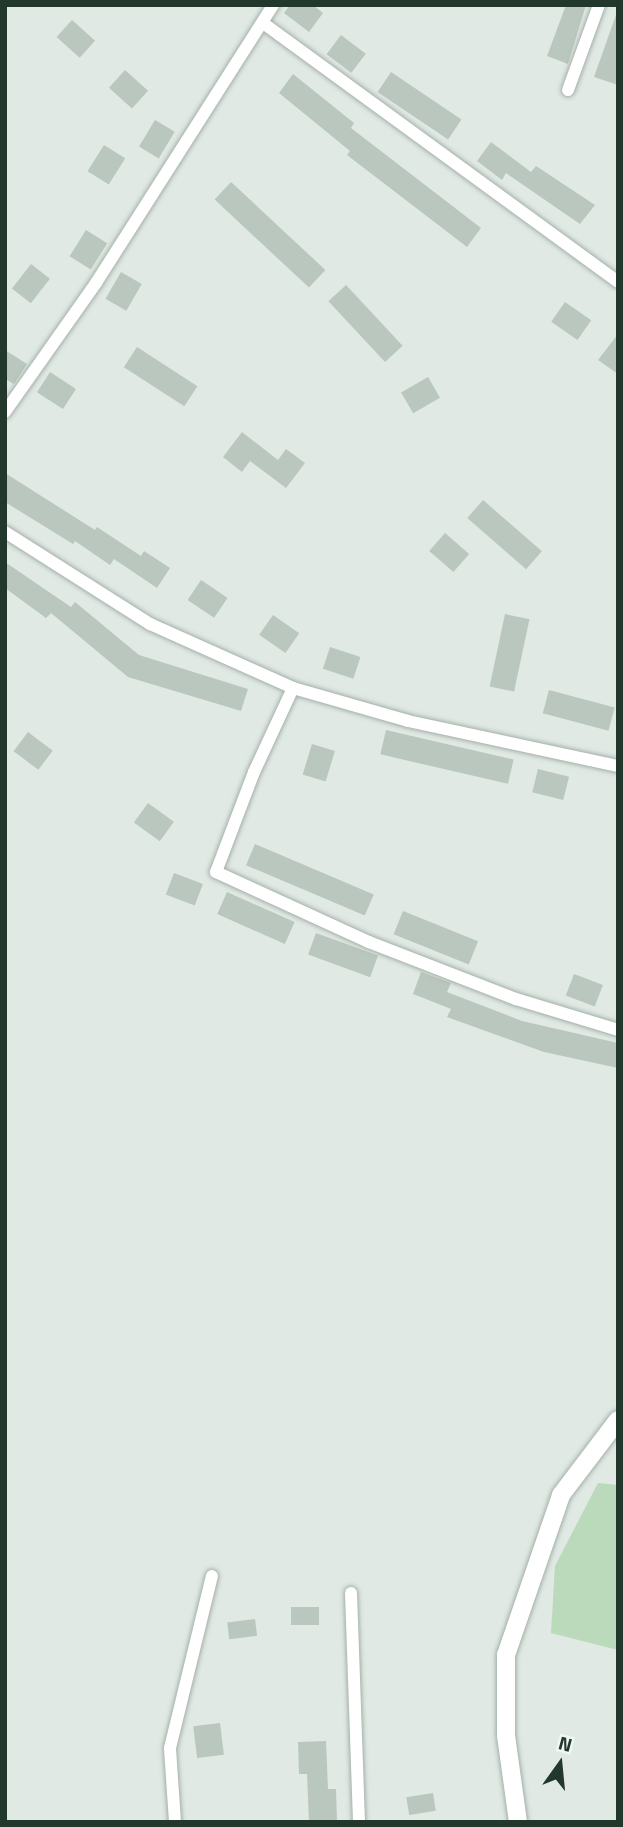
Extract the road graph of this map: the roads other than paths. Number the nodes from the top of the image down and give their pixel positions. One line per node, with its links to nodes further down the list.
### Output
1 (273, 5): 3 (street)
2 (599, 5): 4 (street)
3 (263, 23): 5 (street); 6 (street)
4 (568, 90)
5 (618, 282)
6 (5, 412)
7 (5, 532): 8 (street)
8 (293, 688): 9 (street); 10 (street)
9 (618, 766)
10 (618, 1030)
11 (618, 1420): 16 (street)
12 (212, 1576): 14 (street)
13 (351, 1593): 15 (street)
14 (175, 1822)
15 (359, 1822)
16 (518, 1822)

